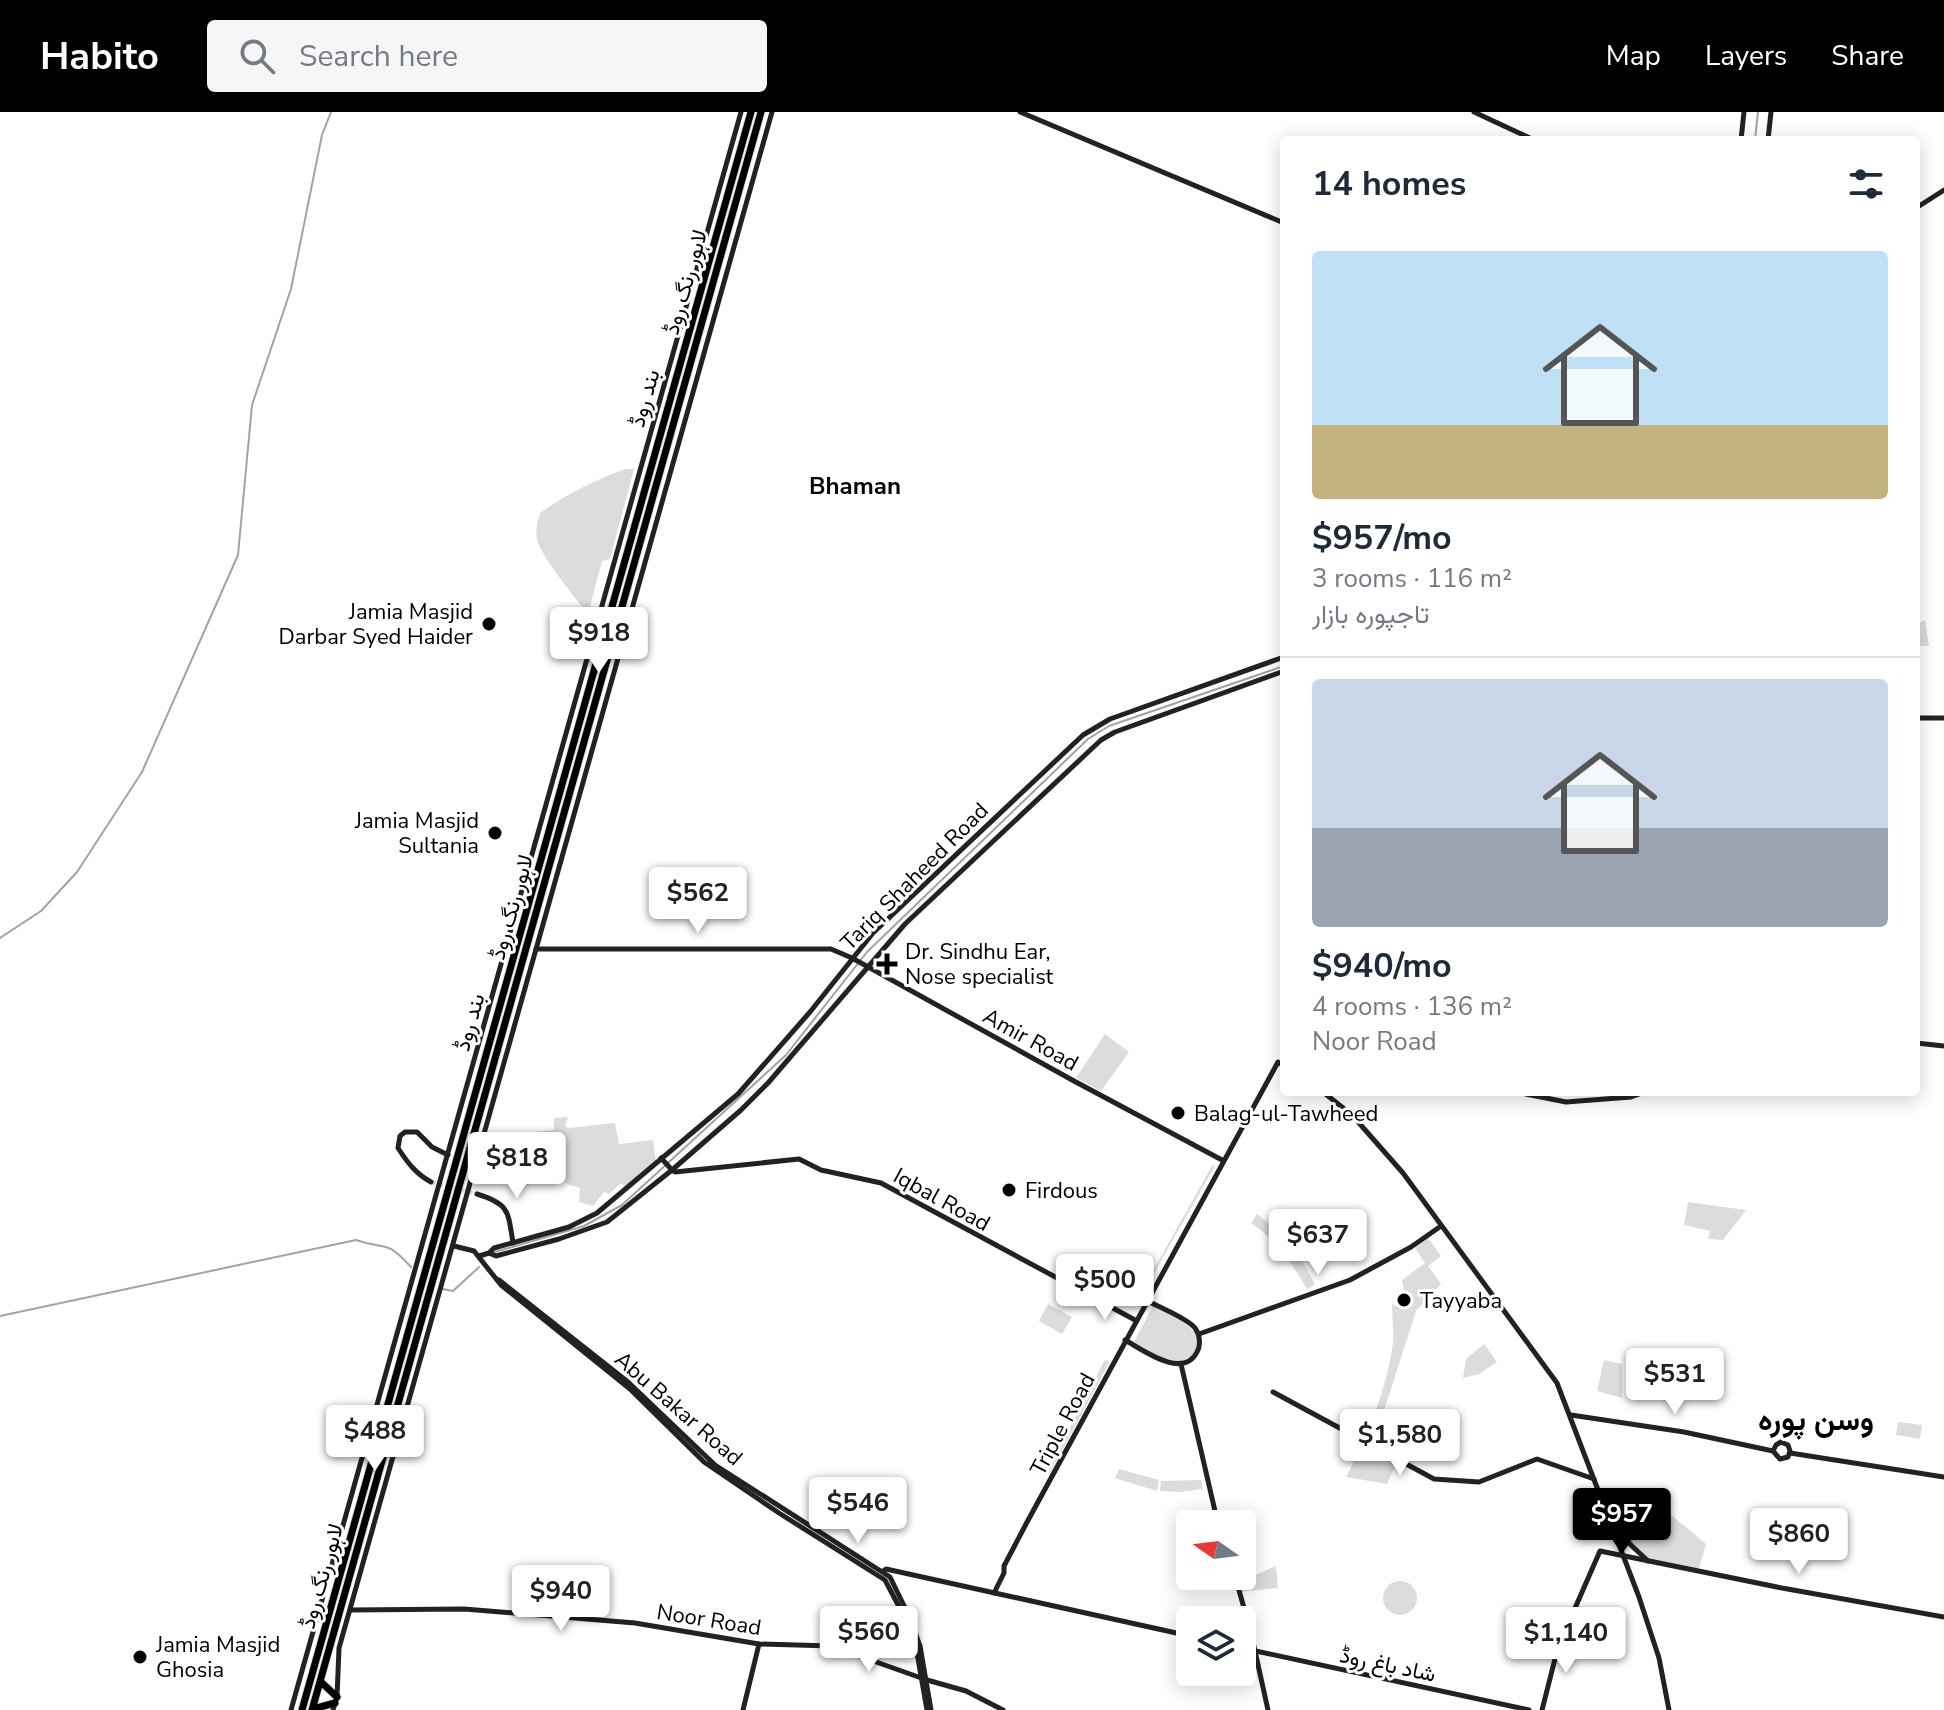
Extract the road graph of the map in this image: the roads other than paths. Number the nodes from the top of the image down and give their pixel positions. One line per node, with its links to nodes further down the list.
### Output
1 (741, 112): 28 (main road, بند روڈ)
2 (751, 112): 66 (highway, لاہور رنگ روڈ)
3 (761, 112): 62 (highway, لاہور رنگ روڈ)
4 (772, 112): 19 (main road, بند روڈ)
5 (1020, 112): 14 (main road)
6 (1474, 112): 9 (main road)
7 (1744, 112): 10 (main road)
8 (1771, 112): 11 (main road)
9 (1525, 136)
10 (1741, 136)
11 (1768, 136)
12 (1944, 190): 13 (main road)
13 (1920, 205)
14 (1280, 221)
15 (1280, 658): 20 (main road, Tariq Shaheed Road)
16 (1280, 671): 21 (main road, Tariq Shaheed Road)
17 (1920, 718): 18 (main road)
18 (1944, 718)
19 (536, 949): 20 (main road, Amir Road); 36 (main road, بند روڈ)
20 (853, 959): 21 (main road, Amir Road); 29 (main road, Tariq Shaheed Road)
21 (865, 966): 30 (main road, Amir Road); 31 (main road, Tariq Shaheed Road)
22 (1920, 1043): 23 (main road)
23 (1944, 1046)
24 (1280, 1063): 30 (main road, Triple Road)
25 (1328, 1096): 34 (main road)
26 (1536, 1096): 27 (main road)
27 (1634, 1096)
28 (448, 1155): 32 (main road); 65 (main road, بند روڈ)
29 (662, 1158): 31 (main road); 35 (main road, Tariq Shaheed Road)
30 (1222, 1160): 39 (main road, Triple Road)
31 (672, 1169): 37 (main road, Tariq Shaheed Road); 40 (main road, Iqbal Road)
32 (431, 1182)
33 (477, 1194): 35 (main road)
34 (1441, 1226): 41 (main road); 45 (main road)
35 (513, 1243): 37 (main road, Tariq Shaheed Road)
36 (454, 1246): 38 (main road, Abu Bakar Road); 56 (main road, بند روڈ)
37 (489, 1253): 38 (main road, Tariq Shaheed Road)
38 (479, 1256): 54 (main road, Abu Bakar Road)
39 (1146, 1300): 40 (main road, Triple Road); 41 (main road)
40 (1135, 1320): 42 (main road, Triple Road)
41 (1199, 1334): 43 (main road)
42 (1125, 1340): 43 (main road); 55 (main road, Triple Road)
43 (1181, 1364): 50 (main road)
44 (1273, 1392): 49 (main road)
45 (1570, 1415): 46 (main road); 49 (main road)
46 (1773, 1451): 47 (main road); 47 (main road)
47 (1790, 1453): 48 (main road)
48 (1944, 1477)
49 (1594, 1479): 51 (main road)
50 (1215, 1510)
51 (1615, 1530): 52 (main road); 53 (main road)
52 (1625, 1556): 53 (main road); 72 (main road); 73 (main road)
53 (1649, 1561): 57 (main road)
54 (881, 1572): 55 (main road); 61 (main road, Abu Bakar Road)
55 (994, 1593): 58 (main road)
56 (351, 1610): 59 (main road, Noor Road); 63 (main road, بند روڈ)
57 (1944, 1617)
58 (1176, 1633)
59 (759, 1644): 61 (main road, Noor Road); 67 (main road)
60 (1256, 1651): 70 (main road); 71 (main road, شاد باغ روڈ)
61 (925, 1680): 68 (main road, Abu Bakar Road); 69 (main road, Noor Road)
62 (321, 1682): 63 (highway); 64 (highway, لاہور رنگ روڈ)
63 (335, 1703): 64 (highway)
64 (313, 1709)
65 (291, 1710)
66 (302, 1710)
67 (743, 1710)
68 (929, 1710)
69 (1003, 1710)
70 (1268, 1710)
71 (1529, 1710)
72 (1542, 1710)
73 (1669, 1710)

